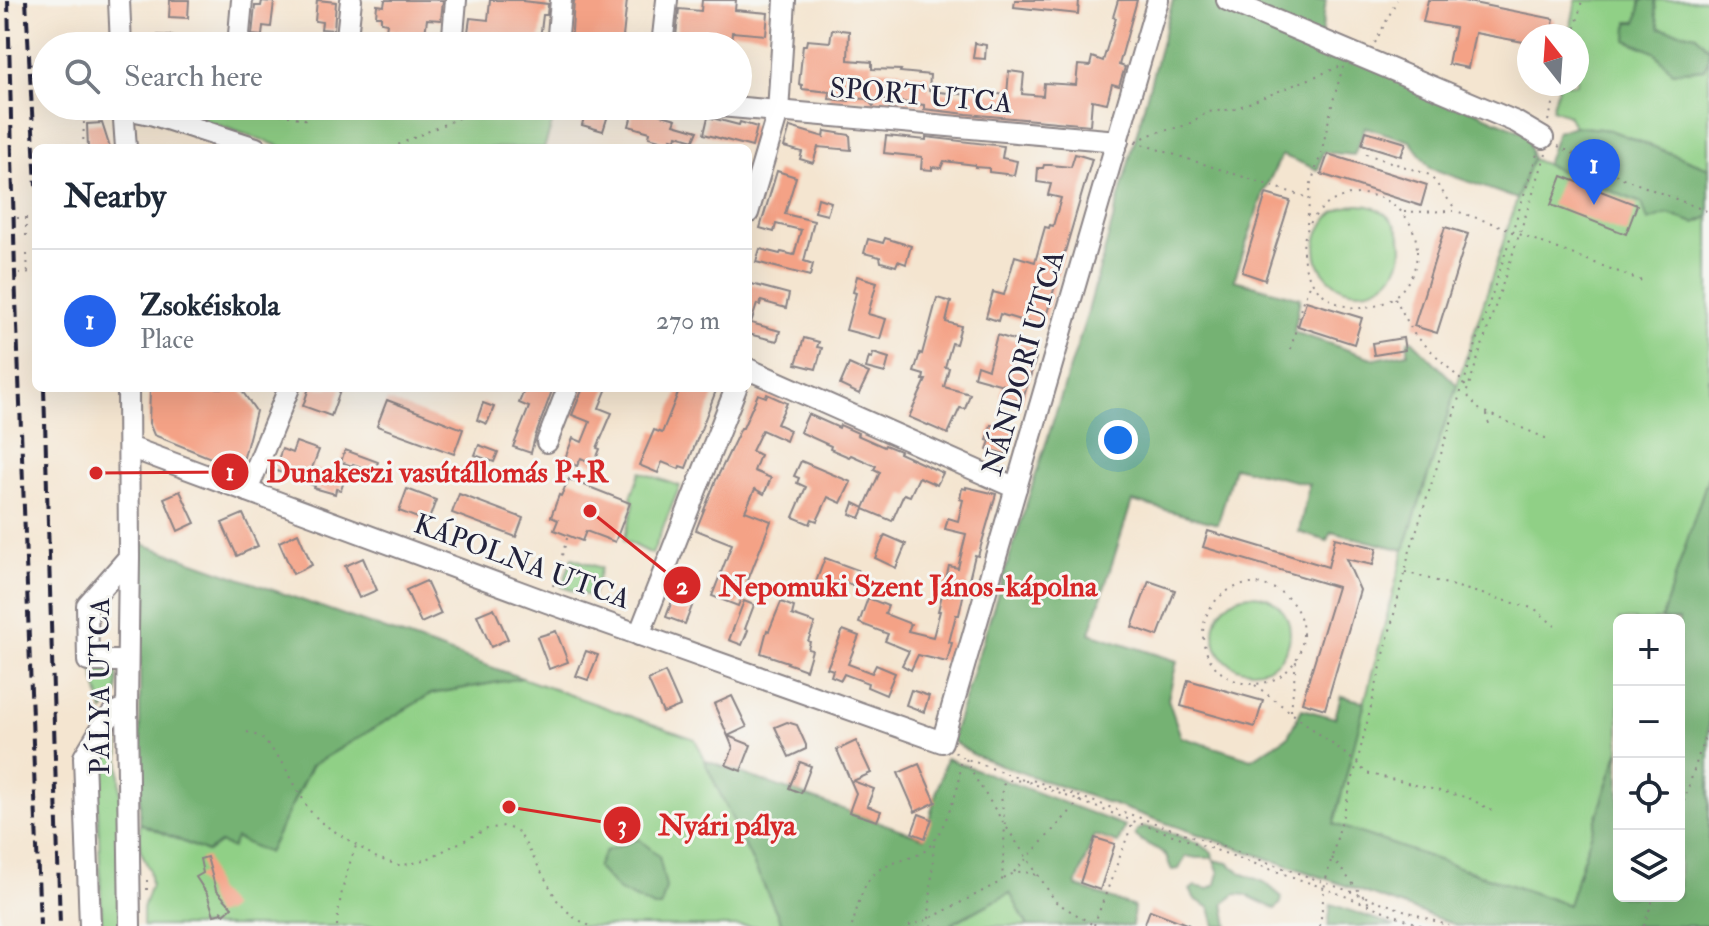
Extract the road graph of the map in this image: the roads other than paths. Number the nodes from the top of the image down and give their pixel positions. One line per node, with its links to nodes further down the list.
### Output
1 (119, 0): 10 (street)
2 (242, 0): 11 (street)
3 (351, 0): 12 (street)
4 (456, 0): 13 (street)
5 (561, 0): 14 (street)
6 (667, 0): 15 (street)
7 (785, 0): 17 (street)
8 (1158, 0): 21 (street, NÁNDORI UTCA)
9 (1227, 0): 20 (street)
10 (120, 32)
11 (239, 32)
12 (348, 32)
13 (453, 32)
14 (558, 32)
15 (664, 32)
16 (752, 109): 17 (street, SPORT UTCA)
17 (778, 112): 21 (street, SPORT UTCA); 24 (street)
18 (124, 120): 22 (street)
19 (170, 120): 23 (street)
20 (1546, 140)
21 (1126, 142): 32 (street, NÁNDORI UTCA)
22 (126, 144)
23 (244, 144)
24 (752, 200)
25 (752, 371): 32 (street)
26 (128, 392): 31 (street, PÁLYA UTCA)
27 (287, 392): 33 (street)
28 (566, 392): 30 (street)
29 (734, 392): 35 (street)
30 (547, 442)
31 (129, 447): 33 (street, KÁPOLNA UTCA); 34 (street, PÁLYA UTCA)
32 (1016, 488): 38 (street, NÁNDORI UTCA)
33 (247, 491): 35 (street, KÁPOLNA UTCA)
34 (129, 557): 36 (street, PÁLYA UTCA); 36 (street)
35 (639, 635): 38 (street, KÁPOLNA UTCA)
36 (127, 661): 37 (street, PÁLYA UTCA)
37 (127, 707): 39 (street); 40 (street, PÁLYA UTCA)
38 (942, 742)
39 (90, 926)
40 (130, 926)

